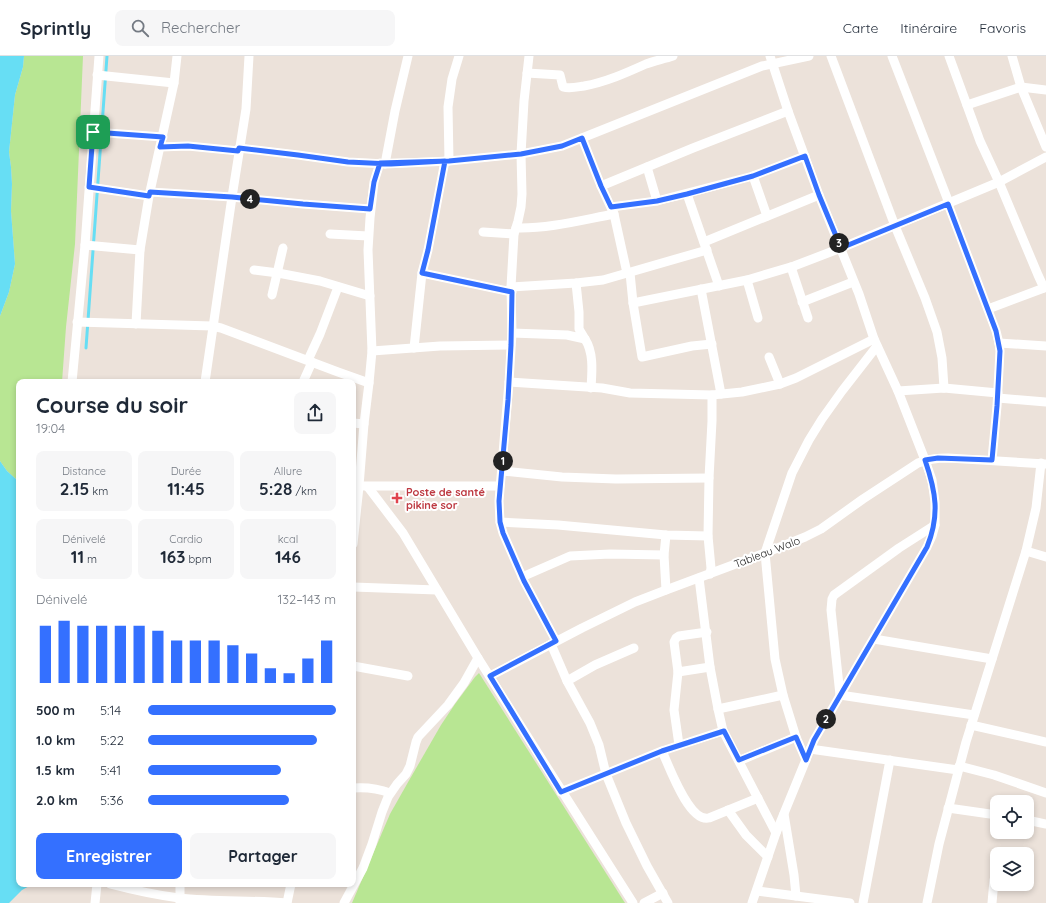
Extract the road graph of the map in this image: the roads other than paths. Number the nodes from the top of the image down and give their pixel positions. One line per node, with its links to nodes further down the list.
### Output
1 (99, 56): 15 (street)
2 (177, 56): 16 (street)
3 (249, 56): 26 (street)
4 (408, 56): 31 (street)
5 (459, 56): 30 (street)
6 (529, 56): 14 (street)
7 (673, 56): 14 (street)
8 (809, 56): 13 (street)
9 (831, 56): 46 (street)
10 (892, 56): 42 (street)
11 (949, 56): 19 (street)
12 (1012, 56): 17 (street)
13 (771, 60): 20 (street); 23 (street)
14 (527, 74): 27 (street)
15 (97, 75): 16 (street); 21 (street)
16 (174, 83): 22 (street)
17 (1021, 87): 18 (street); 19 (street); 25 (street)
18 (1046, 90)
19 (967, 105): 34 (street)
20 (788, 111): 28 (street); 32 (street)
21 (93, 132): 22 (street); 36 (street)
22 (163, 137): 24 (street)
23 (582, 138): 27 (street); 35 (street)
24 (160, 147): 26 (street); 37 (street)
25 (1046, 147)
26 (239, 150): 31 (street); 40 (street)
27 (521, 154): 30 (street); 47 (street)
28 (805, 156): 33 (street); 39 (street)
29 (1046, 157): 34 (street)
30 (447, 161): 31 (street); 59 (street)
31 (383, 163): 43 (street)
32 (647, 168): 35 (street); 41 (street)
33 (753, 176): 38 (street); 45 (street)
34 (999, 182): 42 (street); 66 (street)
35 (601, 186): 44 (street)
36 (89, 187): 37 (street); 51 (street)
37 (150, 194): 40 (street); 55 (street)
38 (687, 194): 41 (street); 52 (street)
39 (819, 195): 45 (street); 54 (street)
40 (232, 197): 43 (street); 78 (street)
41 (657, 201): 44 (street)
42 (949, 204): 46 (street); 73 (street)
43 (370, 209): 50 (street)
44 (612, 210): 47 (street); 60 (street)
45 (766, 216): 52 (street)
46 (895, 226): 54 (street); 97 (street)
47 (515, 231): 48 (street); 67 (street)
48 (482, 232)
49 (330, 234): 50 (street)
50 (368, 236): 70 (street)
51 (85, 245): 55 (street); 76 (street)
52 (705, 246): 60 (street); 64 (street)
53 (283, 248): 58 (street)
54 (841, 248): 56 (street); 62 (street)
55 (140, 250): 77 (street)
56 (790, 267): 61 (street); 71 (street)
57 (254, 270): 58 (street)
58 (278, 273): 65 (street); 69 (street)
59 (422, 273): 67 (street); 86 (street)
60 (628, 273): 63 (street); 72 (street)
61 (748, 280): 64 (street); 74 (street)
62 (853, 282): 71 (street); 81 (street)
63 (576, 283): 67 (street); 80 (street)
64 (719, 286): 68 (street)
65 (338, 287): 70 (street); 89 (street)
66 (1045, 287): 73 (street)
67 (512, 289): 79 (street)
68 (701, 289): 72 (street); 83 (street)
69 (272, 295)
70 (370, 296): 87 (street)
71 (802, 302): 75 (street)
72 (633, 303): 83 (street)
73 (988, 310): 82 (street)
74 (758, 318)
75 (808, 318)
76 (77, 322): 77 (street); 90 (street)
77 (136, 324): 78 (street)
78 (212, 326): 89 (street); 91 (street)
79 (512, 333): 80 (street); 84 (street)
80 (585, 339): 96 (street)
81 (876, 342): 95 (street); 98 (street); 118 (street)
82 (999, 343): 85 (street); 100 (street)
83 (712, 344): 99 (street)
84 (511, 345): 86 (street); 93 (street)
85 (1046, 346)
86 (414, 348): 87 (street)
87 (372, 351): 94 (street)
88 (769, 357): 95 (street)
89 (310, 361): 92 (street); 94 (street)
90 (72, 379)
91 (205, 379)
92 (304, 379)
93 (509, 382): 96 (street); 108 (street)
94 (369, 383): 103 (street)
95 (780, 384): 99 (street)
96 (591, 388): 99 (street)
97 (944, 388): 98 (street); 100 (street)
98 (898, 391): 105 (street)
99 (717, 394): 109 (street)
100 (998, 395): 101 (street); 106 (street)
101 (1046, 402)
102 (356, 423): 103 (street)
103 (364, 424): 104 (street)
104 (357, 456): 110 (street)
105 (925, 460): 106 (street, Tableau Walo); 114 (street); 118 (street, Tableau Walo)
106 (992, 460): 107 (street, Tableau Walo)
107 (1043, 464): 117 (street)
108 (502, 472): 109 (street); 111 (street)
109 (709, 478): 116 (street)
110 (360, 486): 111 (street); 112 (street); 125 (street)
111 (500, 486): 113 (street)
112 (356, 519)
113 (500, 522): 115 (street); 122 (street)
114 (934, 525): 128 (street); 140 (street)
115 (666, 535): 116 (street); 119 (street)
116 (708, 536): 121 (street)
117 (1026, 551): 120 (street); 132 (street)
118 (765, 553): 121 (street, Tableau Walo); 139 (street)
119 (664, 555): 122 (street); 126 (street)
120 (1046, 558)
121 (710, 574): 123 (street, Tableau Walo)
122 (522, 577): 129 (street)
123 (699, 578): 126 (street, Tableau Walo); 127 (street)
124 (356, 587): 125 (street)
125 (437, 590): 131 (street)
126 (666, 590): 129 (street, Tableau Walo)
127 (707, 632): 134 (street); 135 (street)
128 (874, 639): 132 (street); 140 (street)
129 (553, 643): 137 (street, Tableau Walo); 138 (street)
130 (634, 648): 138 (street)
131 (478, 658): 137 (street); 157 (street)
132 (992, 659): 142 (street)
133 (356, 667): 136 (street)
134 (710, 667): 135 (street); 141 (street)
135 (678, 672): 147 (street)
136 (408, 676)
137 (490, 676): 156 (street)
138 (567, 681): 154 (street)
139 (783, 695): 141 (street); 145 (street)
140 (840, 695): 142 (street); 148 (street)
141 (718, 709): 144 (street)
142 (974, 715): 143 (street)
143 (971, 725): 146 (street); 153 (street)
144 (724, 731): 147 (street); 150 (street)
145 (796, 737): 150 (street); 151 (street)
146 (1046, 742)
147 (679, 745): 149 (street)
148 (810, 749): 151 (street); 152 (street)
149 (662, 751): 154 (street); 161 (street)
150 (739, 760): 159 (street)
151 (806, 760): 162 (street)
152 (890, 760): 153 (street); 187 (street)
153 (959, 768): 158 (street); 160 (street)
154 (606, 774): 156 (street); 176 (street)
155 (356, 788): 157 (street)
156 (561, 792): 182 (street)
157 (390, 793): 168 (street)
158 (1046, 793)
159 (758, 798): 161 (street); 166 (street)
160 (948, 808): 163 (street); 188 (street)
161 (728, 810): 167 (street)
162 (784, 813): 166 (street); 177 (street)
163 (990, 814)
164 (1034, 821): 165 (street)
165 (1046, 824)
166 (776, 833): 167 (street)
167 (768, 857): 174 (street)
168 (356, 880)
169 (97, 887): 179 (street)
170 (122, 887): 178 (street)
171 (180, 887): 178 (street)
172 (290, 887): 180 (street)
173 (352, 887): 181 (street)
174 (756, 891): 177 (street); 185 (street)
175 (993, 891): 189 (street)
176 (663, 893): 183 (street); 184 (street)
177 (796, 896): 186 (street)
178 (180, 901): 180 (street)
179 (95, 903)
180 (287, 903)
181 (344, 903)
182 (633, 903)
183 (644, 903)
184 (668, 903)
185 (752, 903)
186 (850, 903)
187 (862, 903)
188 (926, 903)
189 (992, 903)

